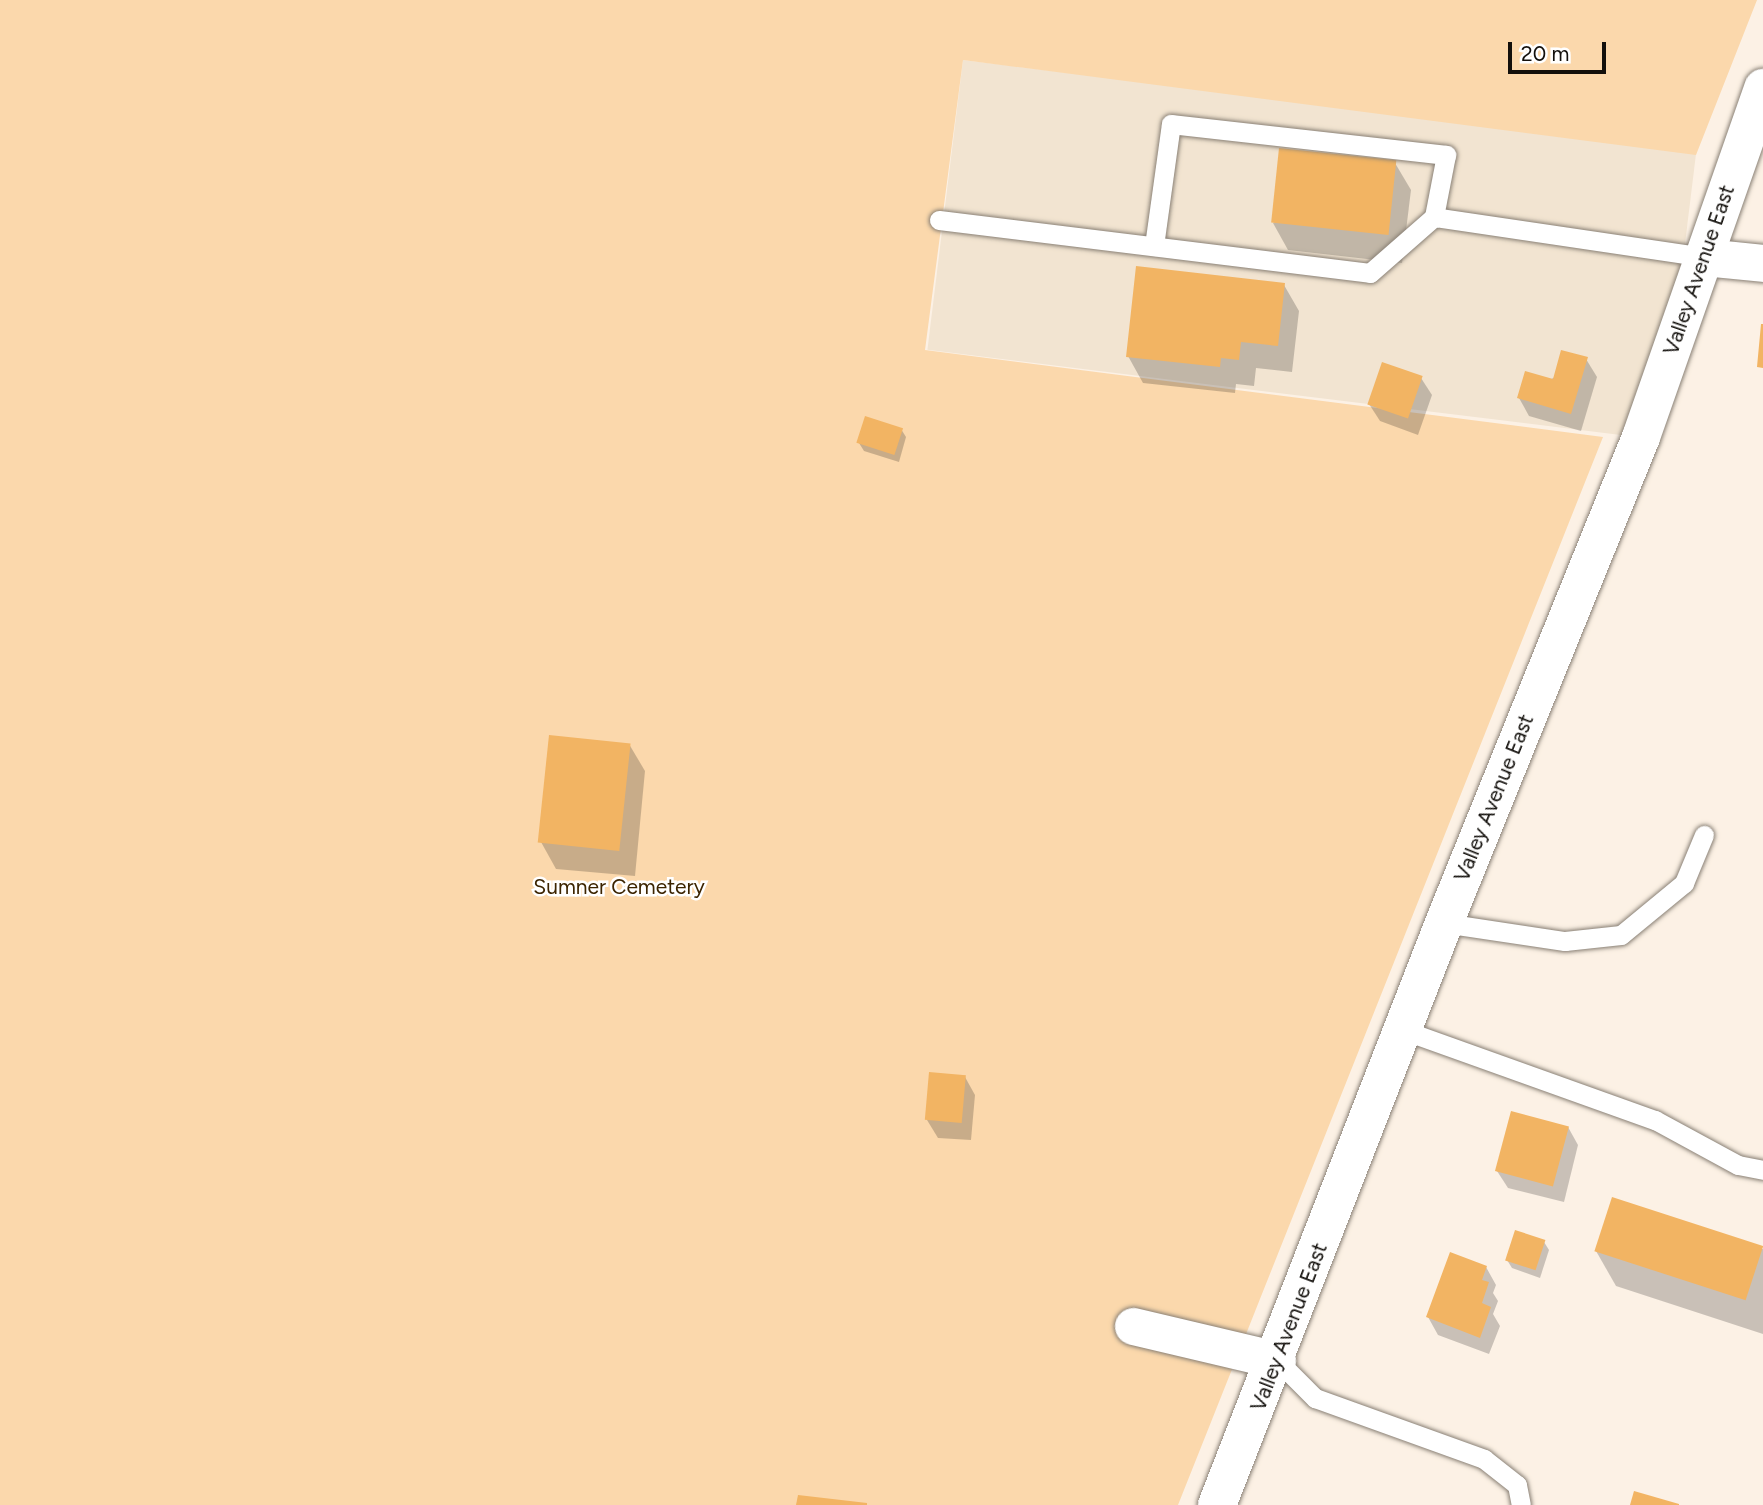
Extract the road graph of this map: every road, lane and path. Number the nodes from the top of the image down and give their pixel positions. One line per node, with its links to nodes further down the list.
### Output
1 (1763, 89): 5 (main road, Valley Avenue East)
2 (1434, 217): 4 (lane); 4 (lane); 5 (lane)
3 (939, 220): 4 (lane)
4 (1154, 246)
5 (1704, 257): 6 (street); 8 (main road, Valley Avenue East)
6 (1763, 263)
7 (1704, 835): 8 (lane)
8 (1444, 923): 9 (main road, Valley Avenue East)
9 (1403, 1030): 10 (lane); 12 (main road, Valley Avenue East)
10 (1763, 1170)
11 (1133, 1326): 12 (street)
12 (1277, 1360): 13 (main road, Valley Avenue East); 14 (lane)
13 (1217, 1505)
14 (1521, 1505)

